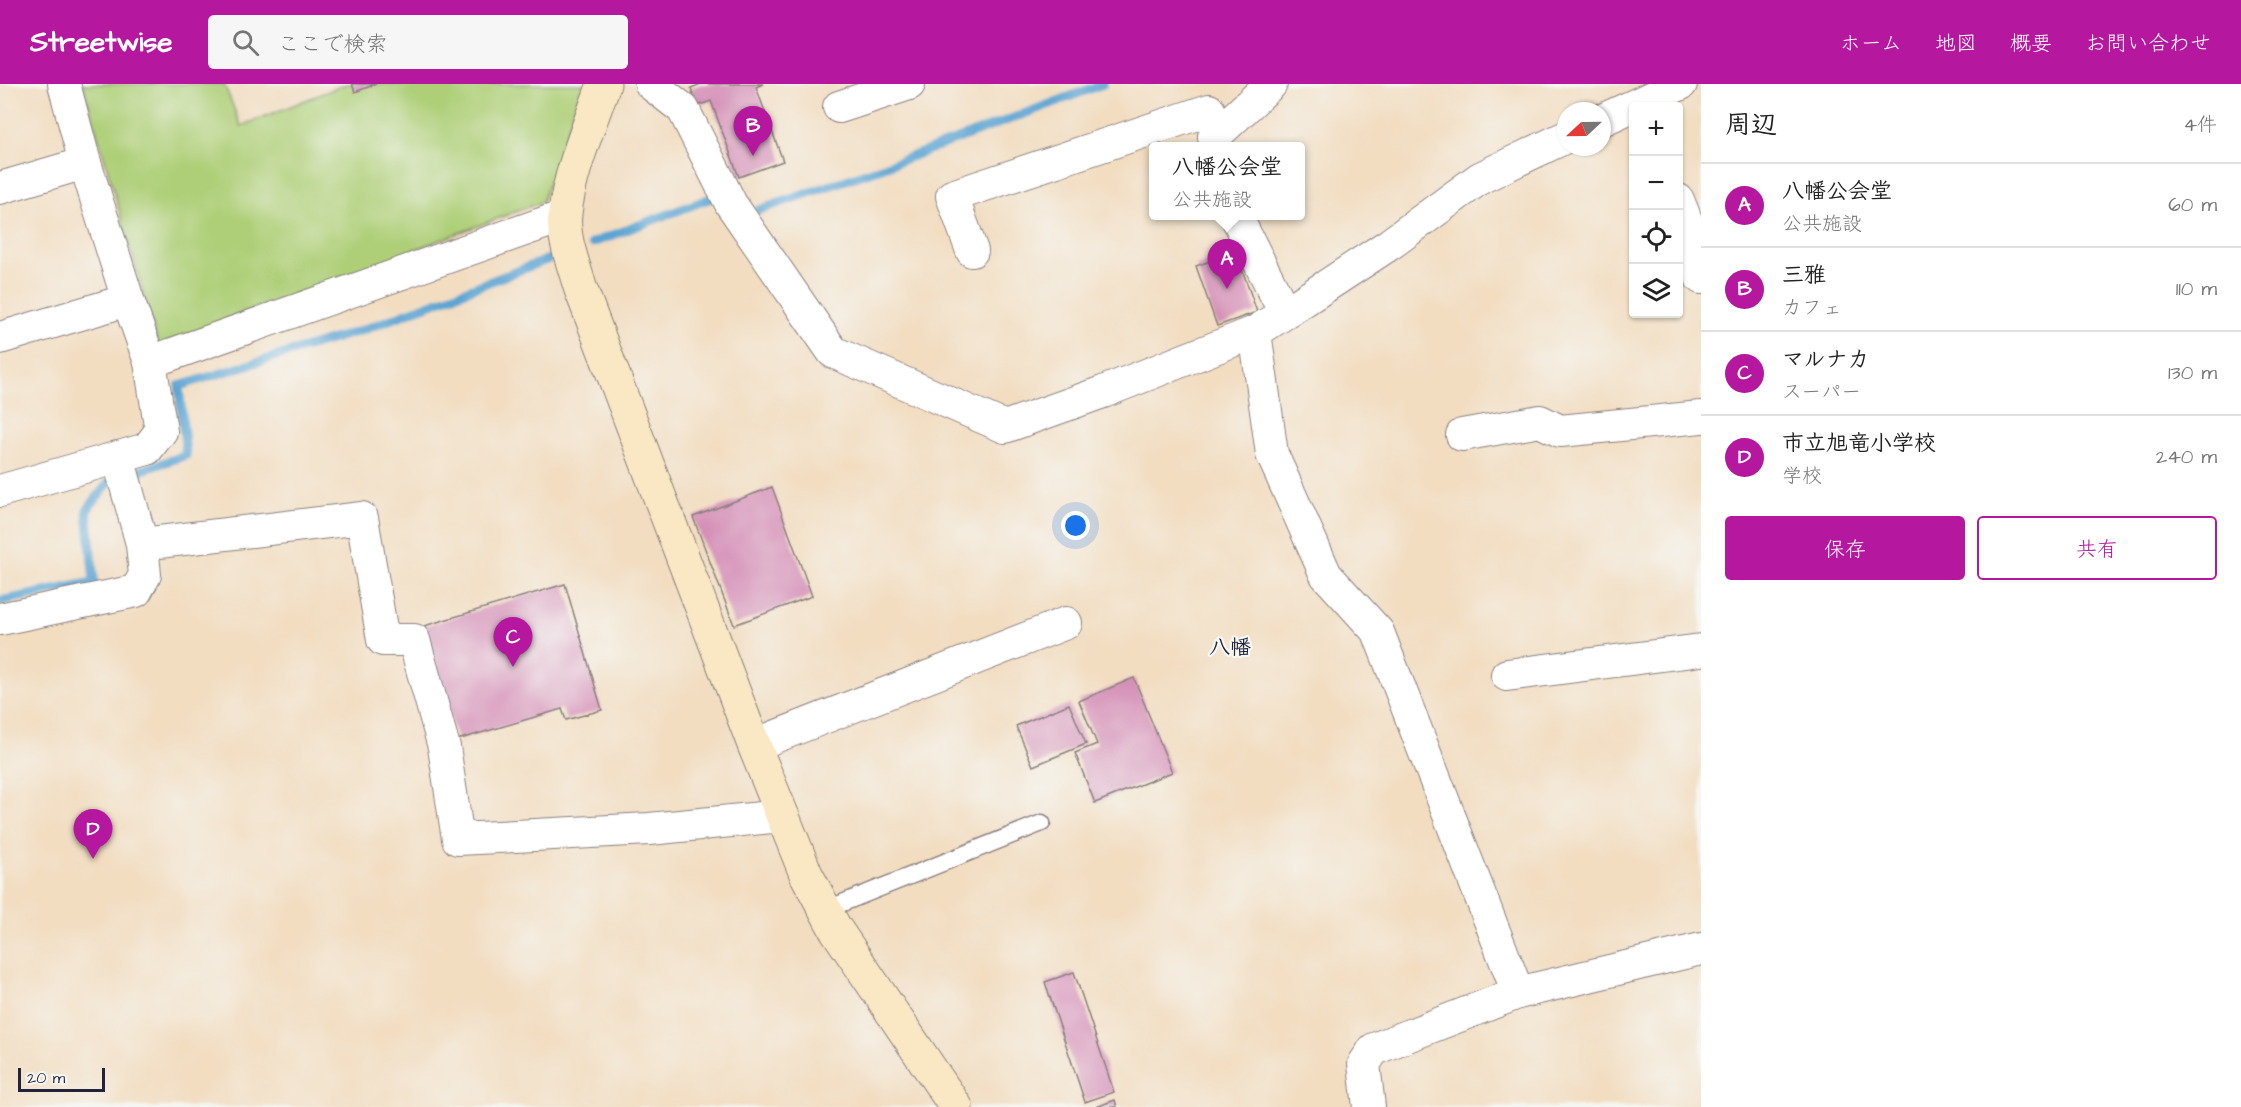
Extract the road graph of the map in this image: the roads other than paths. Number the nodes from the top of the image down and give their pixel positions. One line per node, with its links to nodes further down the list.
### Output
1 (64, 84): 12 (street)
2 (603, 84): 15 (street)
3 (651, 84): 21 (street)
4 (909, 84): 8 (street)
5 (1271, 84): 10 (street)
6 (1681, 84): 7 (street)
7 (1644, 97): 9 (street)
8 (839, 107)
9 (1611, 115)
10 (1211, 119): 17 (street)
11 (1557, 141): 20 (street)
12 (85, 163): 13 (street); 19 (street)
13 (0, 188)
14 (1682, 210): 18 (street)
15 (564, 216): 23 (street); 33 (street)
16 (1238, 220): 20 (street)
17 (972, 251)
18 (1701, 278)
19 (128, 300): 22 (street); 23 (street)
20 (1285, 313): 21 (street)
21 (1254, 332): 38 (street)
22 (0, 338)
23 (150, 362): 26 (street)
24 (1701, 417): 25 (street)
25 (1462, 435)
26 (118, 457): 27 (street); 28 (street)
27 (0, 491)
28 (142, 544): 29 (street); 34 (street)
29 (0, 619)
30 (1066, 623): 33 (street)
31 (1701, 650): 32 (street)
32 (1507, 675)
33 (754, 745): 34 (street)
34 (783, 816): 36 (street)
35 (1042, 823): 36 (lane)
36 (825, 910): 39 (street)
37 (1701, 949): 38 (street)
38 (1518, 993): 40 (street)
39 (956, 1107)
40 (1370, 1107)

